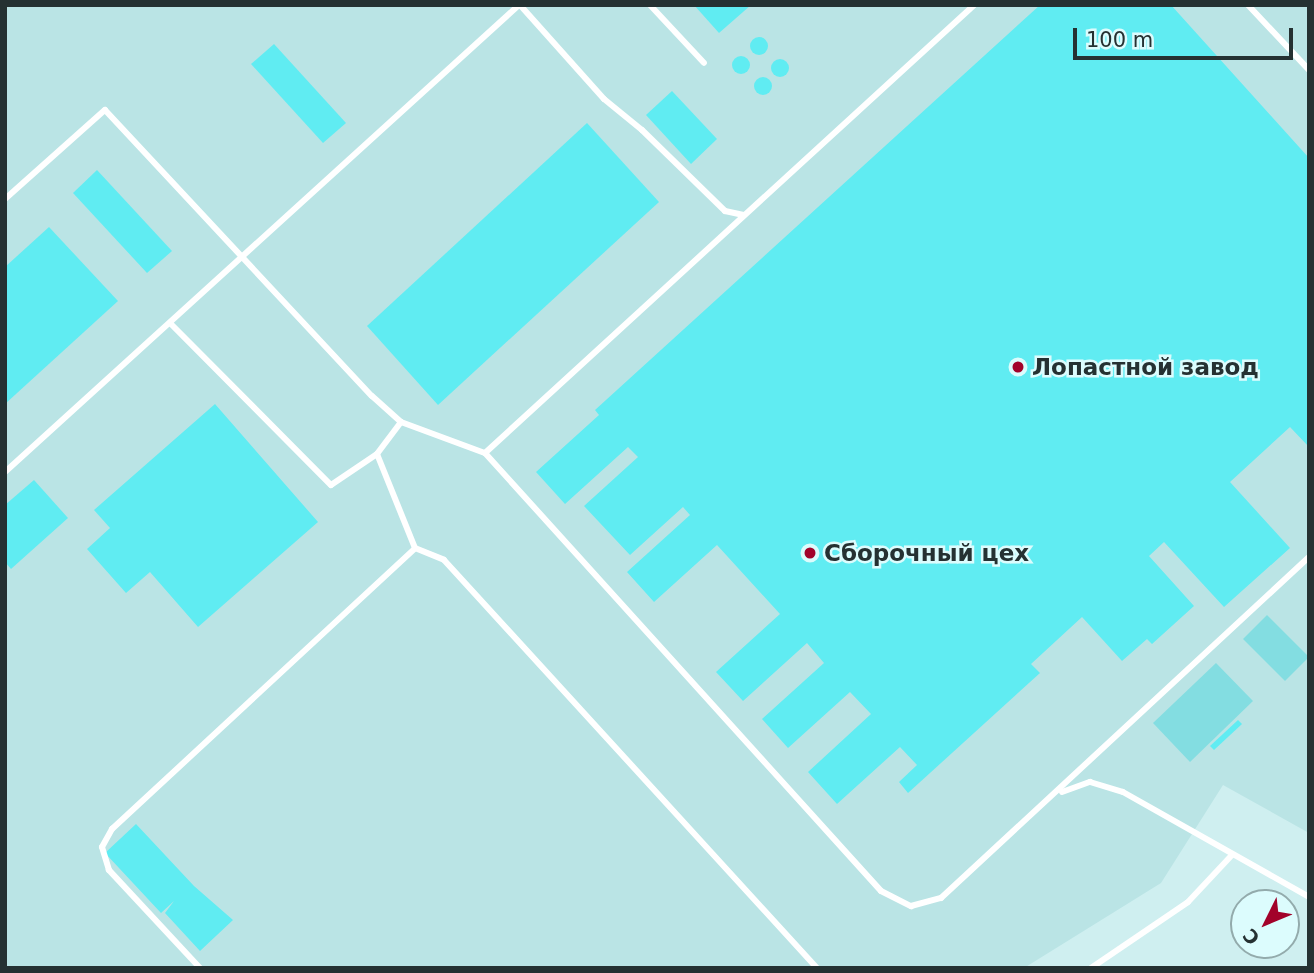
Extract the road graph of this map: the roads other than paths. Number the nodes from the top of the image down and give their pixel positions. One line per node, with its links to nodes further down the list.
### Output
1 (519, 5): 8 (lane); 11 (lane)
2 (650, 5): 5 (lane)
3 (974, 5): 9 (lane)
4 (1248, 5): 6 (lane)
5 (704, 63)
6 (1309, 71)
7 (5, 199): 11 (lane)
8 (725, 211): 9 (lane); 10 (lane)
9 (744, 215): 10 (lane)
10 (727, 231): 14 (lane)
11 (245, 256): 12 (lane); 13 (lane)
12 (171, 324): 15 (lane); 16 (lane)
13 (401, 422): 14 (lane); 15 (lane)
14 (485, 453): 19 (lane)
15 (377, 454): 17 (lane)
16 (5, 472)
17 (415, 548): 22 (lane); 23 (lane)
18 (1309, 557): 19 (lane)
19 (1053, 797): 20 (lane)
20 (1232, 855): 21 (lane); 24 (lane)
21 (1309, 897)
22 (200, 968)
23 (817, 968)
24 (1091, 968)

